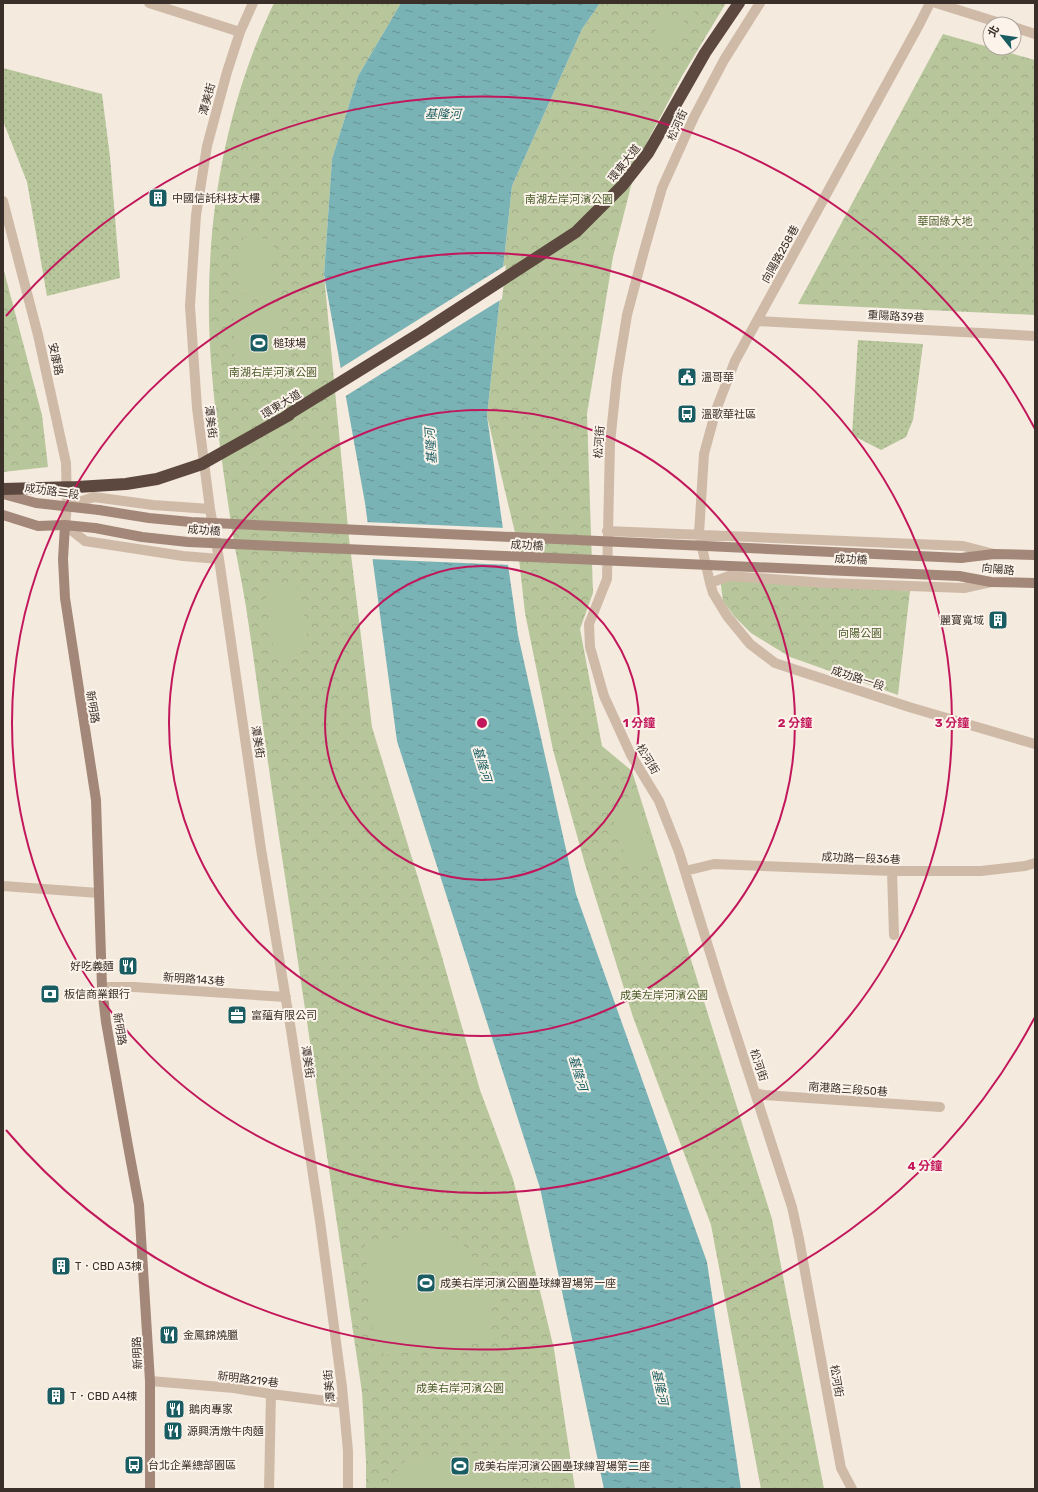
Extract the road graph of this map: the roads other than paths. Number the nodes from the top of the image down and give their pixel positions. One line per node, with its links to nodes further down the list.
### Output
1 (149, 3): 9 (street)
2 (252, 3): 9 (street, 潭美街)
3 (738, 3): 14 (highway, 環東大道, bridge)
4 (760, 3): 21 (street, 松河街)
5 (930, 3): 12 (street, 向陽路258巷)
6 (936, 3): 7 (street)
7 (982, 17)
8 (1022, 30): 10 (street)
9 (240, 32): 18 (street, 潭美街)
10 (1035, 34)
11 (3, 201): 16 (street, 安康路)
12 (756, 321): 13 (street, 重陽路39巷); 22 (street, 向陽路258巷)
13 (1035, 336)
14 (3, 489)
15 (3, 494): 16 (main road, 成功路二段)
16 (67, 506): 17 (main road, 成功路二段); 18 (street); 20 (street, 安康路)
17 (98, 510): 25 (main road, 成功橋, bridge)
18 (210, 510): 26 (street, 潭美街)
19 (3, 515): 20 (main road)
20 (65, 525): 26 (street); 27 (main road, 成功橋, bridge); 36 (main road, 新明路)
21 (607, 531): 22 (street); 33 (street, 松河街)
22 (700, 534): 23 (street); 29 (street, 成功路一段)
23 (994, 554): 24 (main road, 向陽路); 25 (main road, 向陽路)
24 (1035, 555)
25 (960, 558)
26 (220, 559): 39 (street, 潭美街)
27 (959, 576): 28 (main road, 向陽路)
28 (991, 582): 29 (street); 30 (main road, 向陽路)
29 (710, 583): 31 (street, 成功路一段)
30 (1035, 583)
31 (1035, 744)
32 (1035, 863): 34 (street, 成功路一段36巷)
33 (685, 871): 34 (street, 成功路一段36巷); 40 (street, 松河街)
34 (892, 871): 37 (street)
35 (3, 886): 36 (street)
36 (99, 894): 38 (main road, 新明路)
37 (894, 935)
38 (102, 987): 39 (street, 新明路143巷); 42 (main road, 新明路)
39 (286, 997): 44 (street, 潭美街)
40 (755, 1093): 41 (street, 南港路三段50巷); 48 (street, 松河街)
41 (940, 1108)
42 (150, 1381): 43 (street, 新明路219巷); 45 (main road, 新明路)
43 (271, 1394): 44 (street, 新明路219巷); 46 (street)
44 (343, 1403): 47 (street, 潭美街)
45 (150, 1489)
46 (269, 1489)
47 (348, 1489)
48 (853, 1489)

